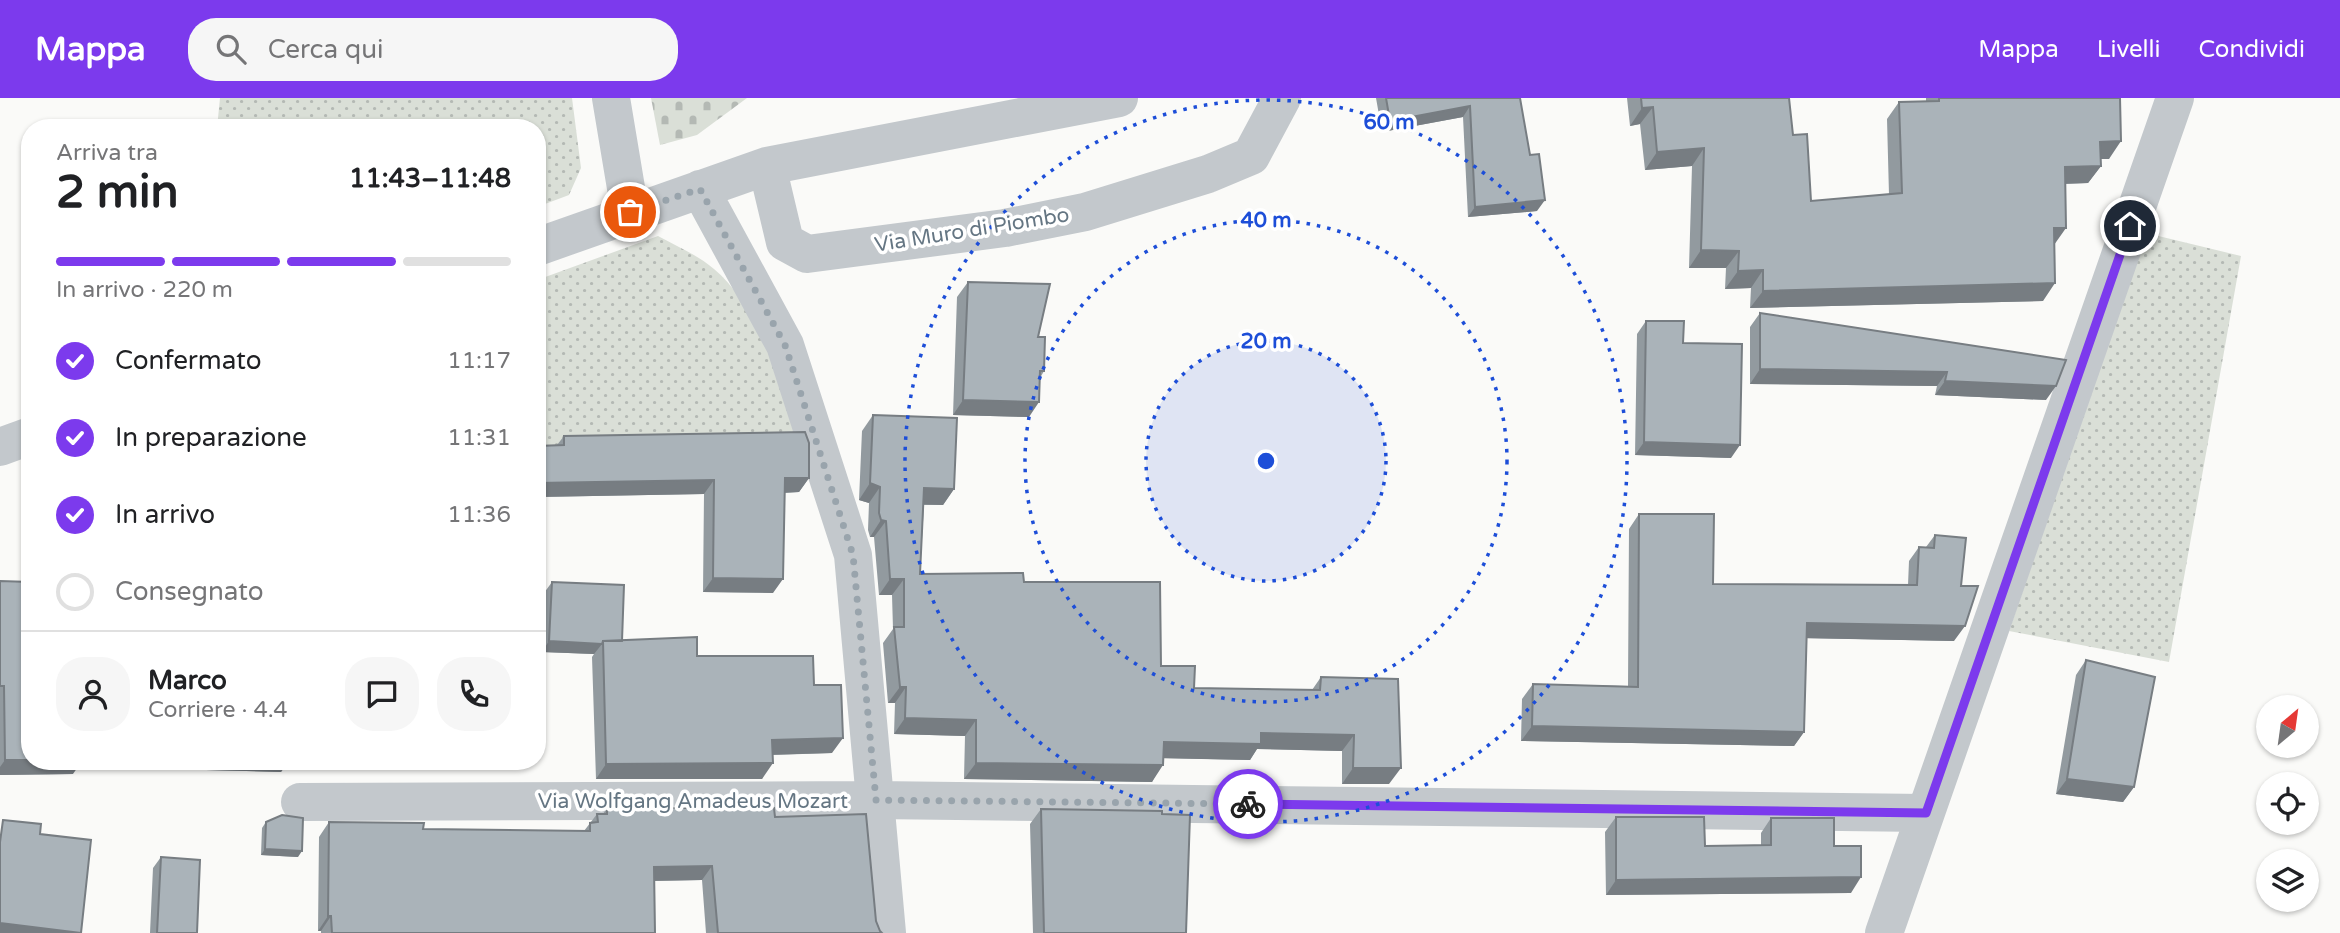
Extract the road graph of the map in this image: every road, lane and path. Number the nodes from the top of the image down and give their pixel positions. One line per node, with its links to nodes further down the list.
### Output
1 (611, 98): 7 (street)
2 (1119, 98): 5 (street)
3 (1282, 98): 5 (street, Via Muro di Piombo)
4 (2175, 98): 13 (street)
5 (766, 166): 6 (street)
6 (700, 189): 7 (street); 11 (street)
7 (630, 212): 8 (street)
8 (546, 244)
9 (21, 439): 10 (street)
10 (0, 447)
11 (876, 800): 12 (street, Via Wolfgang Amadeus Mozart); 13 (street, Via Wolfgang Amadeus Mozart); 14 (street)
12 (300, 802)
13 (1926, 813): 15 (street)
14 (887, 933)
15 (1884, 933)

